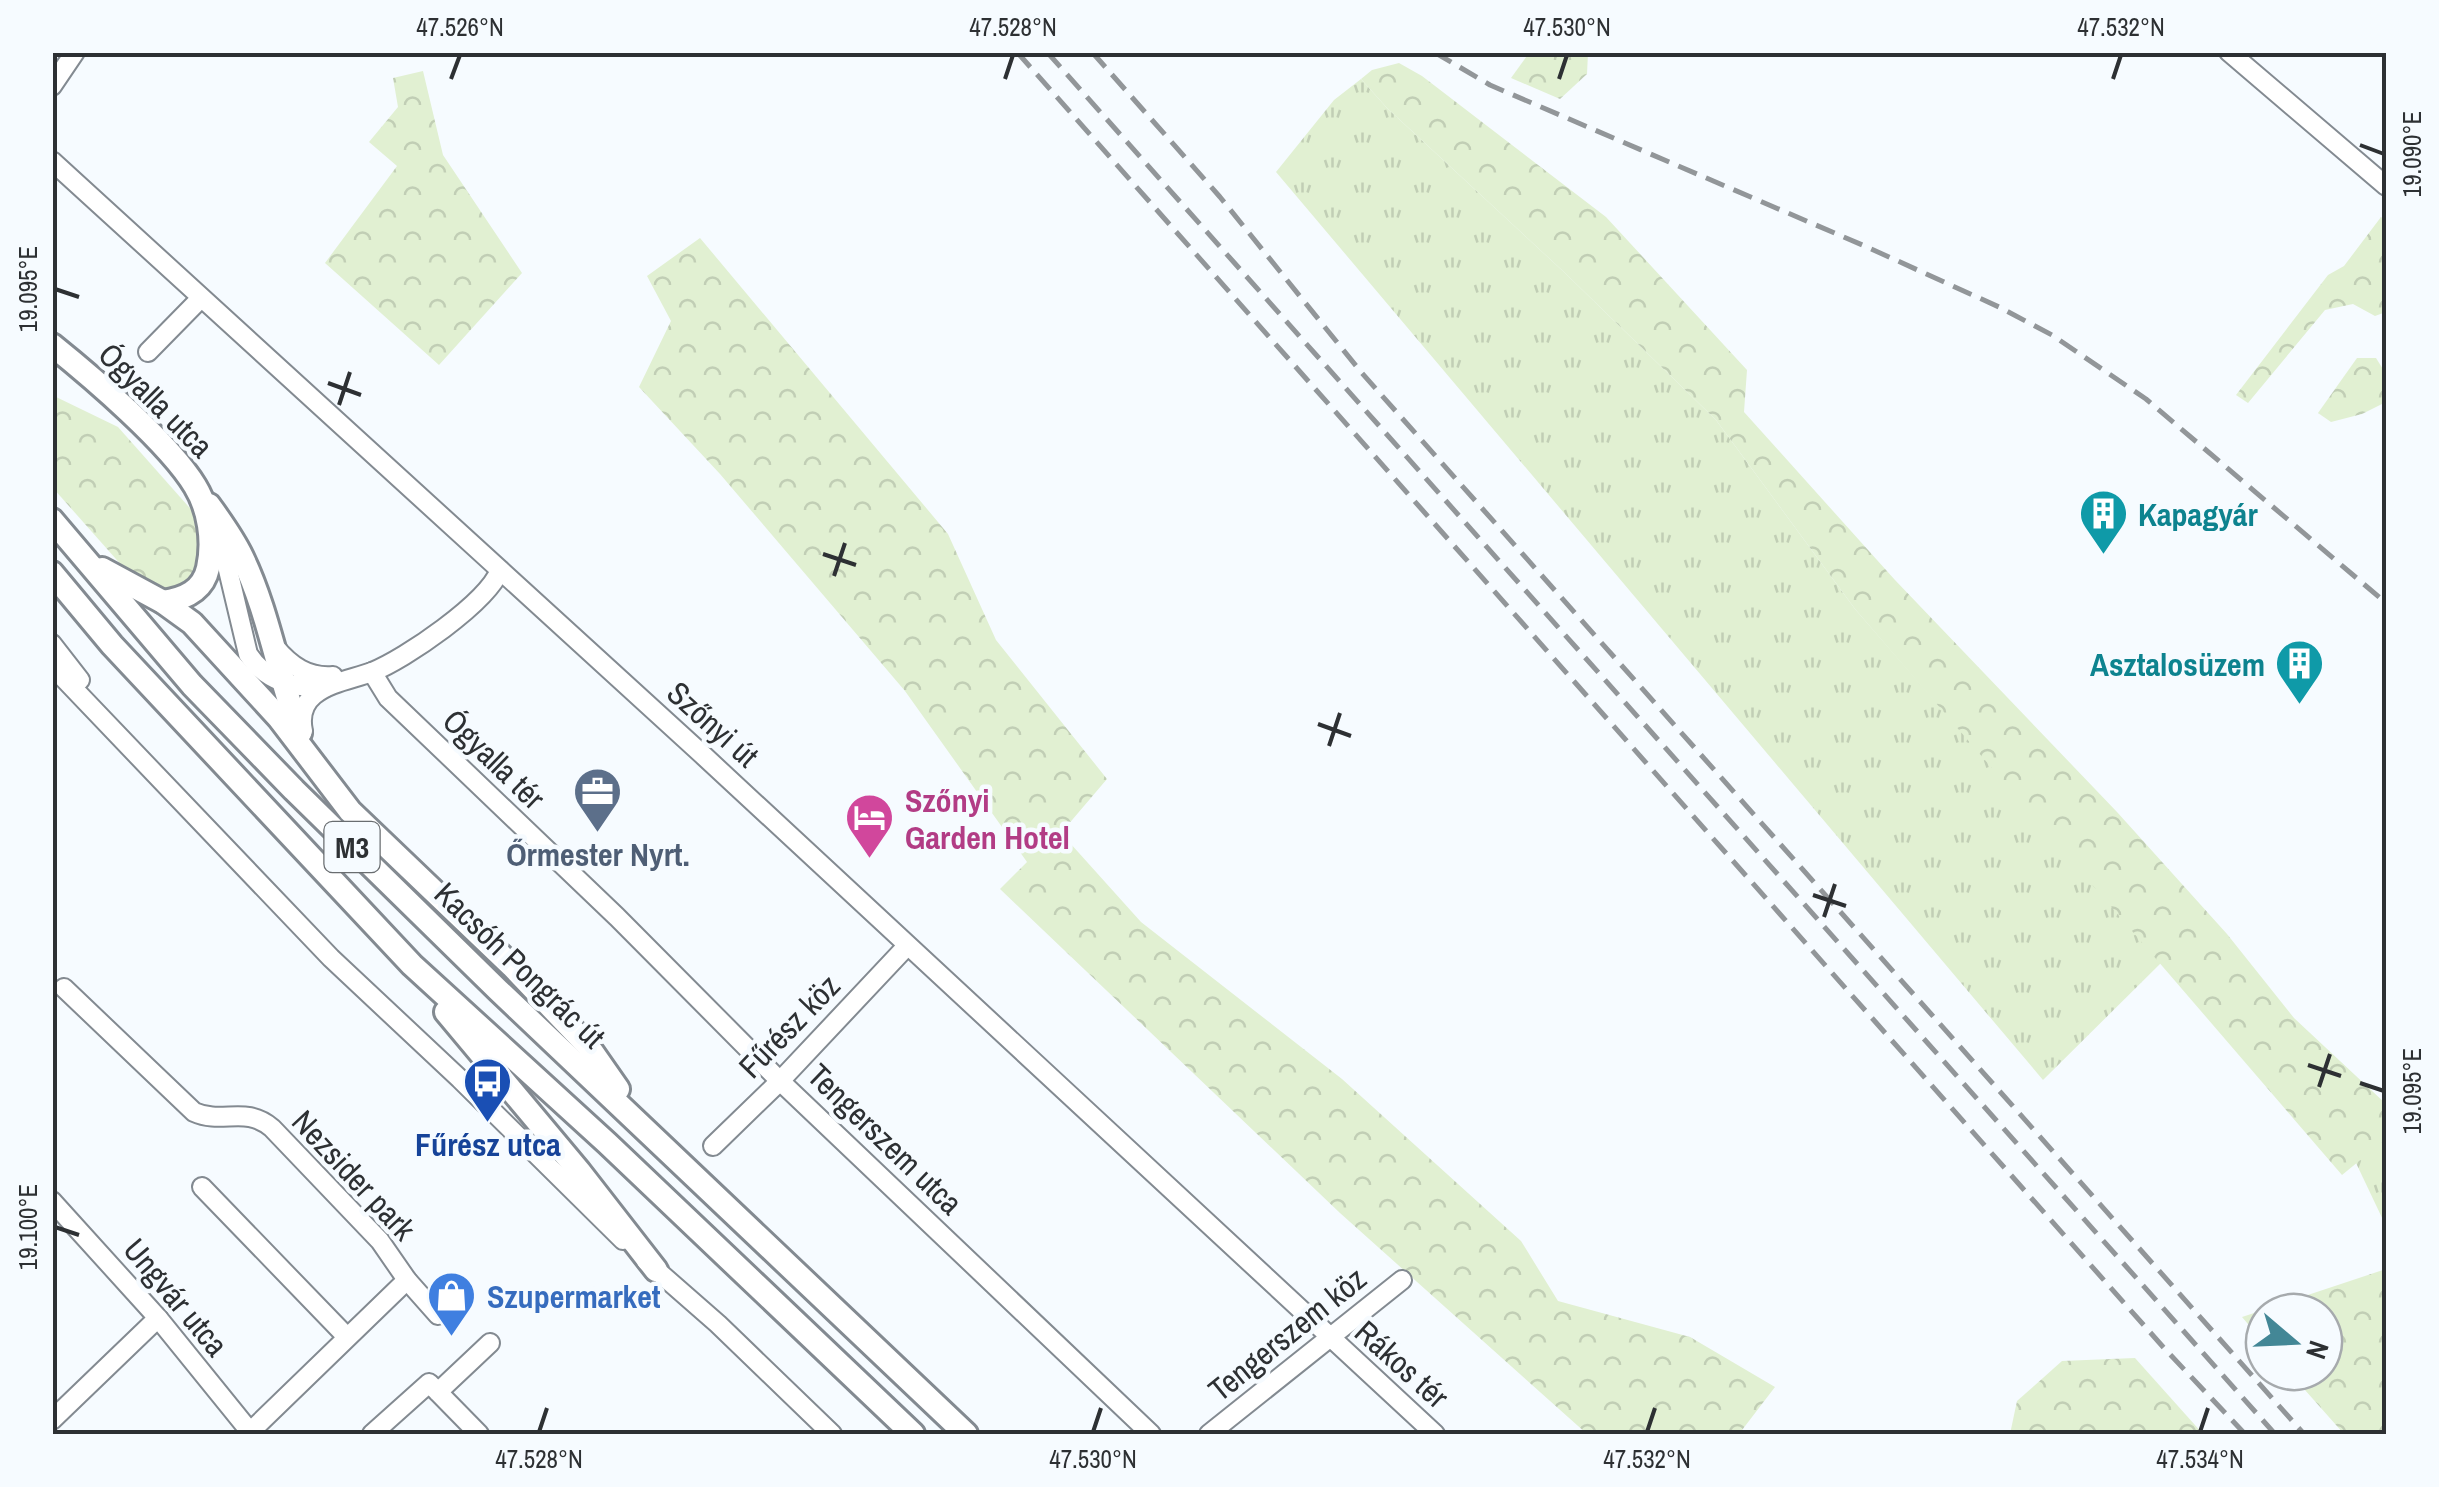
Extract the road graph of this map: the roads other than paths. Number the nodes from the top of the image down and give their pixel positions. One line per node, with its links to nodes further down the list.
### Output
1 (75, 52): 3 (street)
2 (2229, 52): 5 (street)
3 (52, 86)
4 (52, 162): 6 (street, Szőnyi út)
5 (2386, 186)
6 (200, 298): 8 (street); 12 (street, Szőnyi út)
7 (52, 345): 9 (main road, Ógyalla utca)
8 (148, 352)
9 (200, 496): 14 (main road); 16 (main road, Ógyalla utca); 19 (street)
10 (52, 520): 11 (main road, Kacsóh Pongrác út / M3)
11 (79, 552): 14 (main road); 28 (main road, Kacsóh Pongrác út / M3)
12 (500, 570): 18 (street); 24 (street, Szőnyi út)
13 (52, 573): 25 (main road, M3)
14 (162, 602): 21 (main road)
15 (52, 644): 22 (street)
16 (272, 644): 18 (street); 19 (main road, Ógyalla utca)
17 (52, 666): 22 (street)
18 (368, 673): 20 (street); 23 (street, Ógyalla tér)
19 (281, 684): 20 (street); 21 (main road, Ógyalla utca)
20 (327, 687): 21 (street)
21 (307, 751): 28 (main road)
22 (136, 752): 32 (street)
23 (580, 884): 27 (street, Tengerszem utca)
24 (906, 946): 27 (street, Fűrész köz); 38 (street, Szőnyi út)
25 (412, 964): 32 (main road); 46 (main road, M3)
26 (64, 988): 33 (street, Nezsider park)
27 (780, 1081): 29 (street, Fűrész köz); 48 (street, Tengerszem utca)
28 (642, 1126): 47 (main road, Kacsóh Pongrác út / M3)
29 (713, 1146)
30 (202, 1187): 37 (street)
31 (56, 1210): 36 (street, Ungvár utca)
32 (656, 1270): 45 (street)
33 (407, 1280): 35 (street, Nezsider park); 37 (street, Nezsider park)
34 (1402, 1280): 38 (street, Tengerszem köz)
35 (438, 1315)
36 (158, 1318): 41 (street); 42 (street, Ungvár utca)
37 (347, 1337): 42 (street, Nezsider park)
38 (1328, 1337): 49 (street, Tengerszem köz); 50 (street, Rákos tér)
39 (490, 1343): 40 (street)
40 (438, 1392): 43 (street); 44 (street)
41 (52, 1420)
42 (243, 1431)
43 (372, 1434)
44 (479, 1434)
45 (832, 1434)
46 (912, 1434)
47 (966, 1434)
48 (1151, 1434)
49 (1209, 1434)
50 (1435, 1434)

